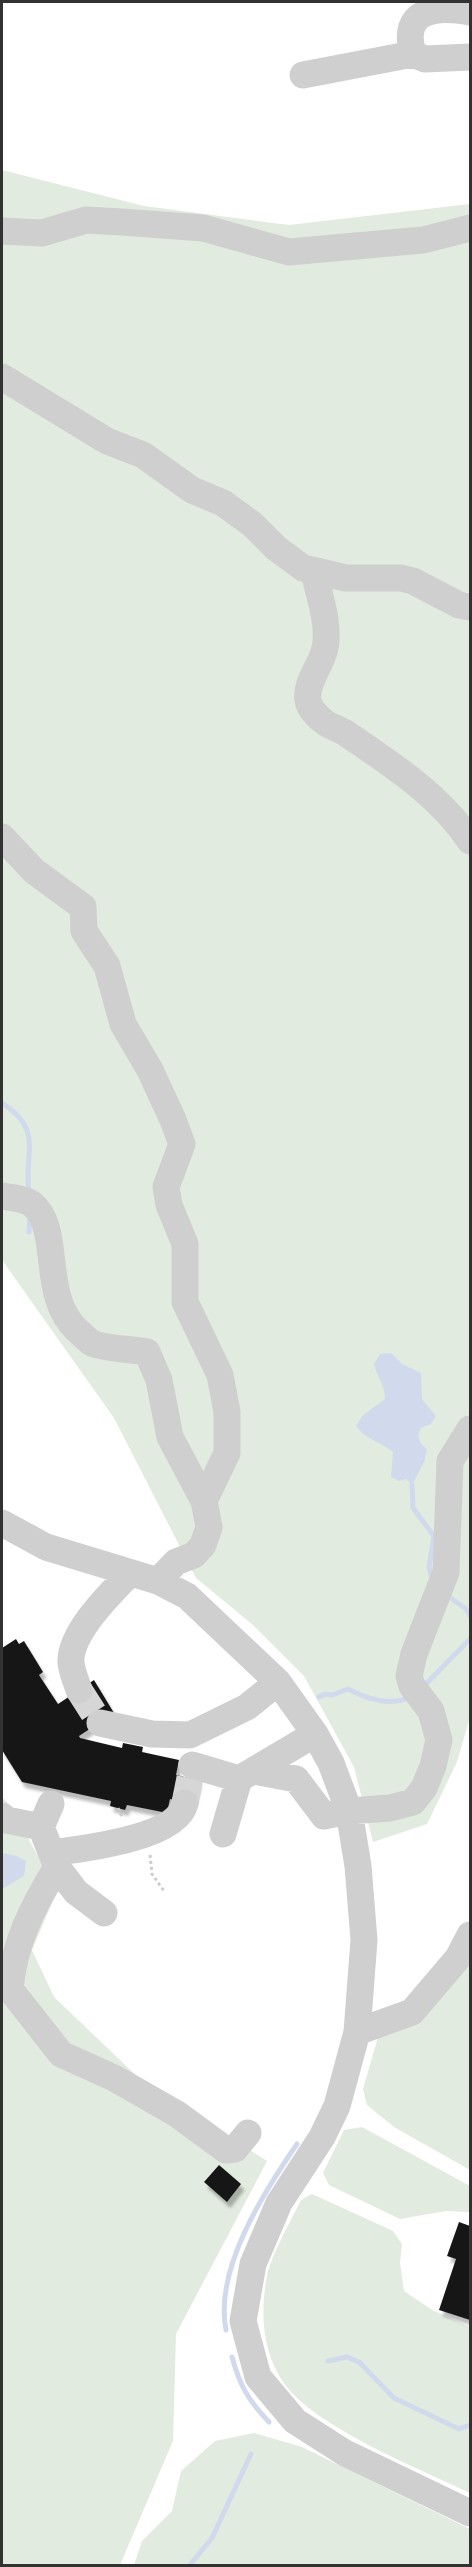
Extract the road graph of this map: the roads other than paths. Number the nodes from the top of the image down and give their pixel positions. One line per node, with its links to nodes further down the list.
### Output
1 (429, 6): 2 (street); 3 (street)
2 (471, 12)
3 (413, 54): 4 (street); 5 (street)
4 (471, 57)
5 (303, 75)
6 (471, 228): 7 (street)
7 (2, 231)
8 (2, 377): 9 (street)
9 (314, 572): 10 (street); 12 (street)
10 (471, 607)
11 (2, 837): 15 (street)
12 (471, 841)
13 (19, 1200): 15 (street)
14 (471, 1429): 26 (street)
15 (204, 1502): 18 (street)
16 (2, 1522): 17 (street)
17 (130, 1573): 18 (street); 20 (street)
18 (158, 1581): 19 (street)
19 (278, 1682): 22 (street); 23 (street)
20 (79, 1690)
21 (100, 1723): 23 (street)
22 (315, 1734): 24 (street); 26 (street)
23 (190, 1735): 25 (street)
24 (246, 1775): 25 (street); 26 (street); 28 (street)
25 (189, 1782): 29 (street)
26 (349, 1811): 32 (street)
27 (2, 1816): 29 (street)
28 (223, 1834)
29 (55, 1860): 30 (street); 33 (street)
30 (104, 1913)
31 (471, 1935): 32 (street)
32 (357, 2032): 34 (street)
33 (248, 2133)
34 (471, 2513)

